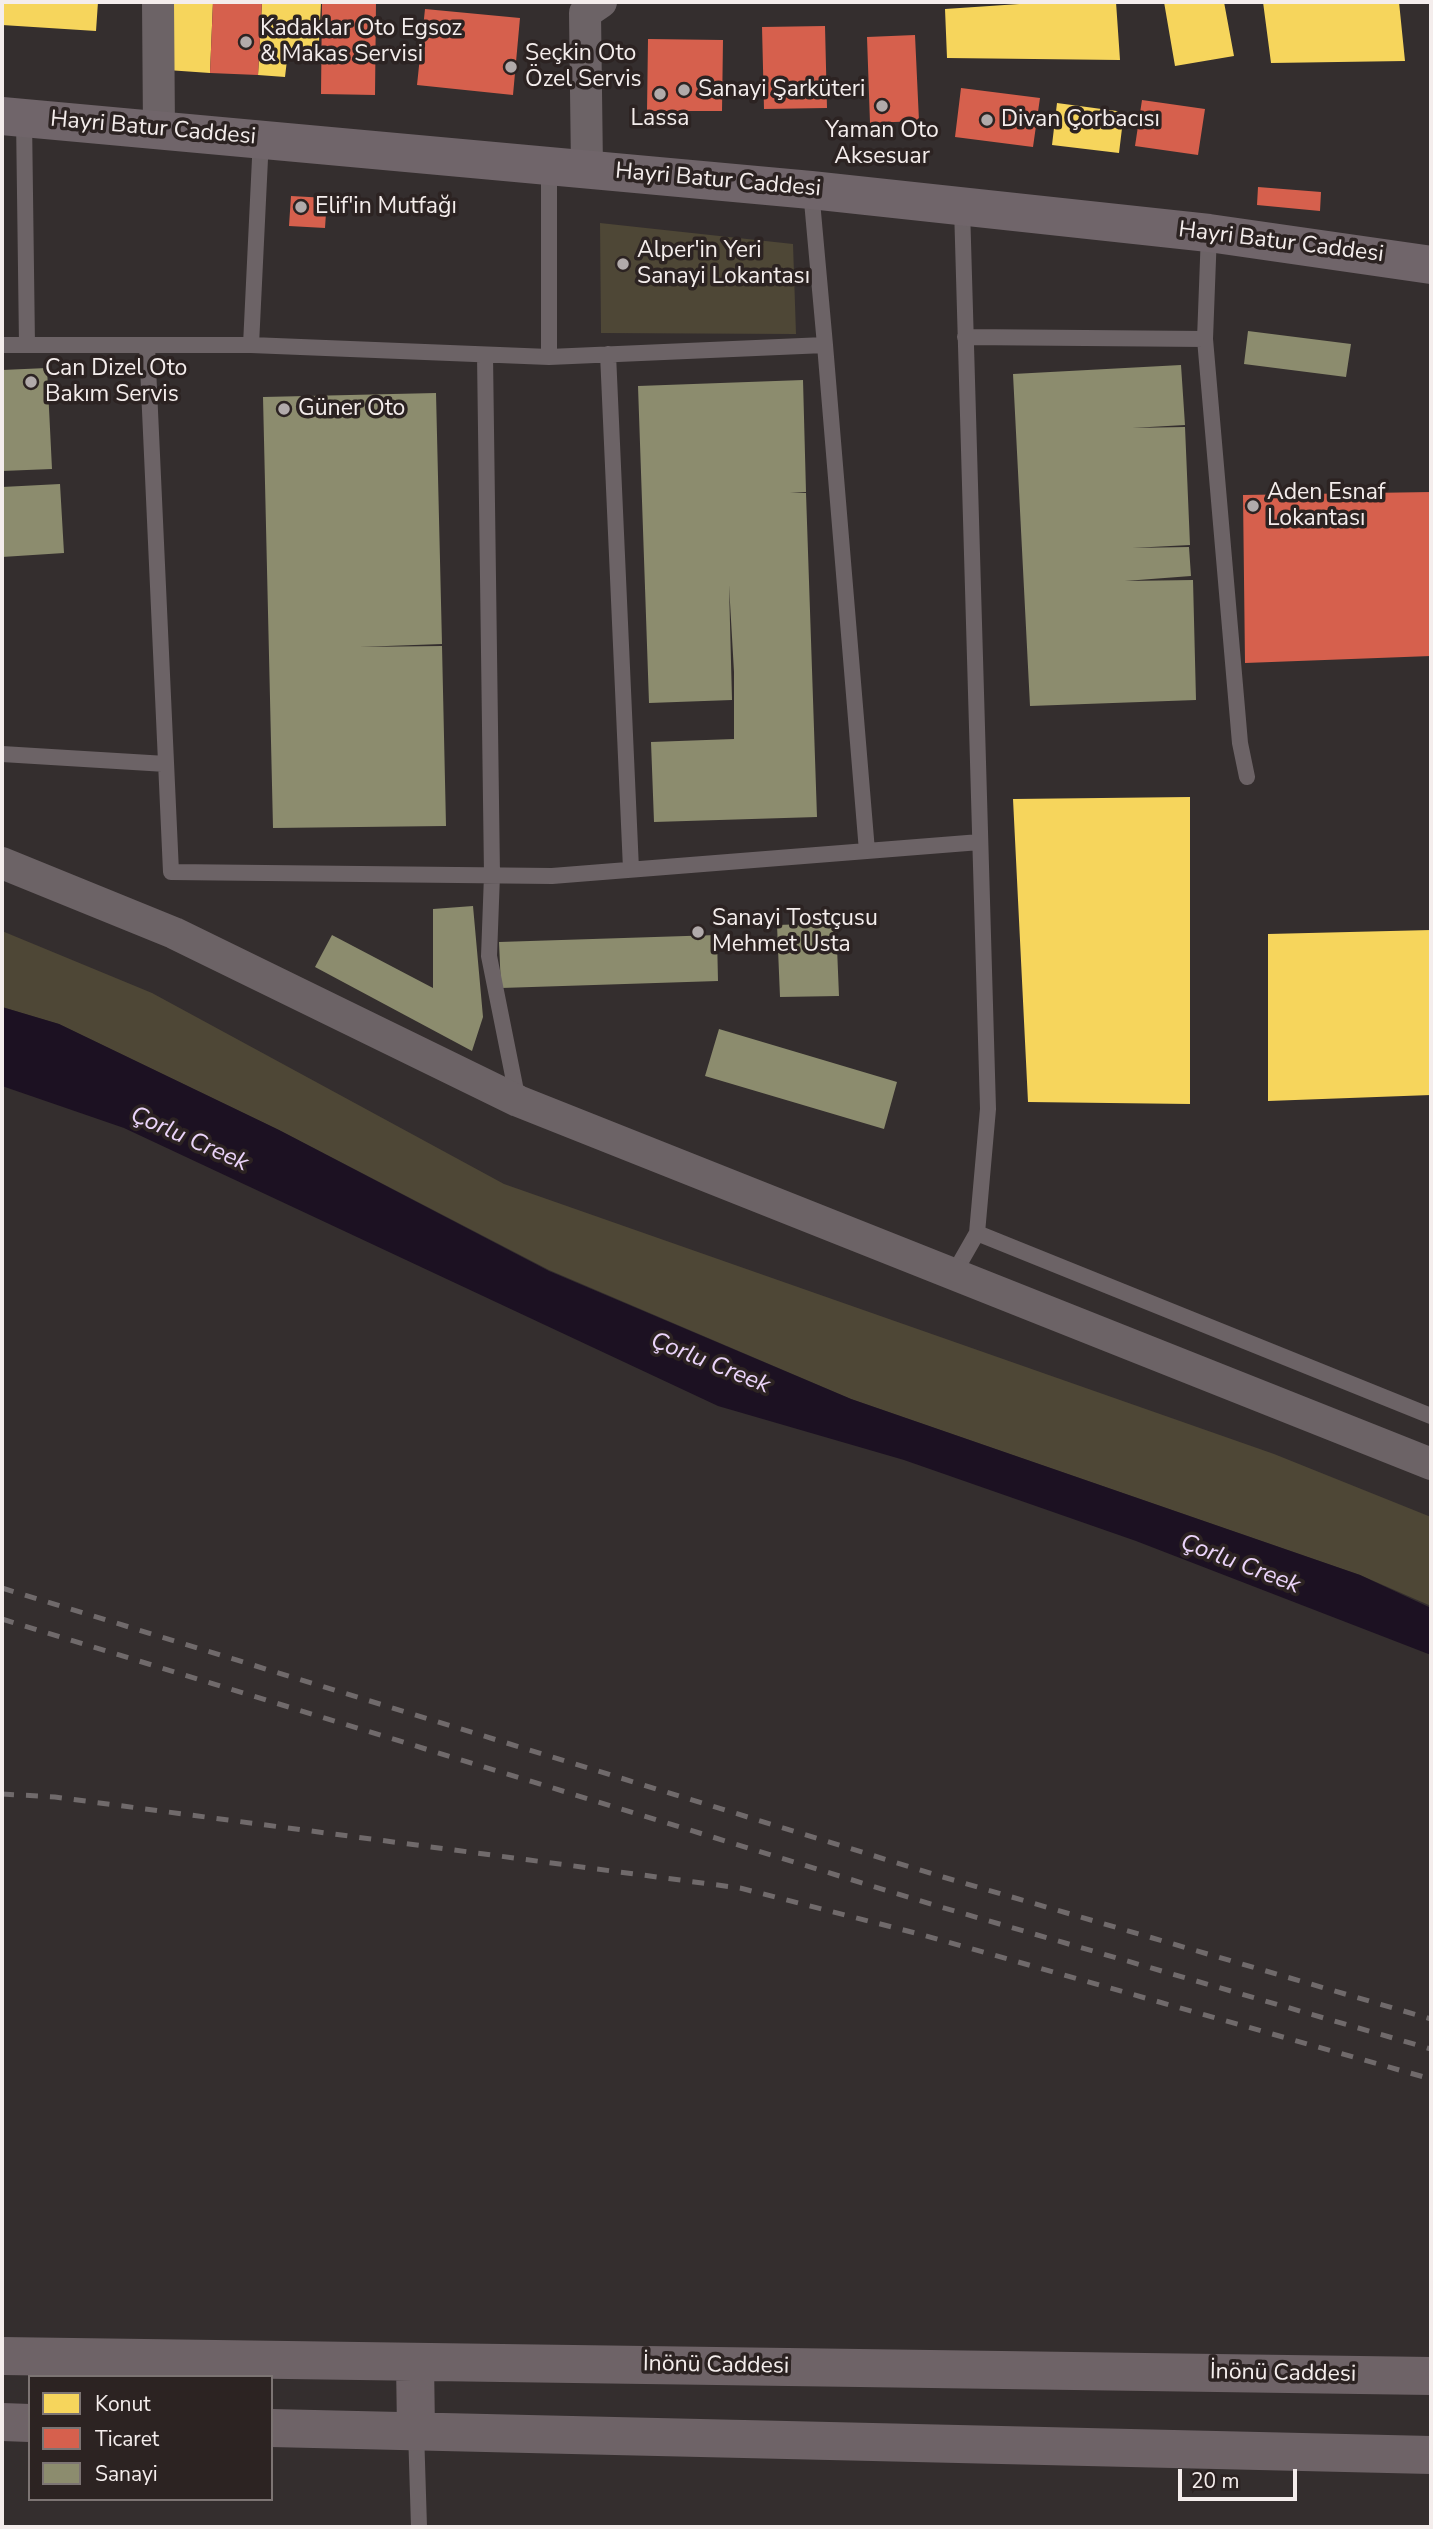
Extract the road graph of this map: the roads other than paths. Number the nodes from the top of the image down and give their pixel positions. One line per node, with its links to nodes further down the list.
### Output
1 (158, 2): 4 (street)
2 (601, 2): 7 (street)
3 (13, 117): 4 (main road, Hayri Batur Caddesi); 15 (lane)
4 (159, 130): 5 (main road, Hayri Batur Caddesi)
5 (261, 138): 6 (main road, Hayri Batur Caddesi); 17 (lane)
6 (549, 165): 7 (main road, Hayri Batur Caddesi); 21 (lane)
7 (587, 169): 8 (main road, Hayri Batur Caddesi)
8 (811, 190): 9 (main road, Hayri Batur Caddesi); 18 (lane)
9 (962, 207): 10 (main road, Hayri Batur Caddesi); 12 (lane)
10 (1209, 233): 11 (main road, Hayri Batur Caddesi); 13 (lane)
11 (1431, 265)
12 (965, 337): 13 (lane); 25 (lane)
13 (1205, 339): 24 (lane)
14 (2, 345): 15 (lane)
15 (27, 345): 16 (lane)
16 (147, 345): 17 (lane); 23 (lane)
17 (251, 345): 20 (lane)
18 (825, 345): 19 (lane); 26 (lane)
19 (608, 354): 21 (lane); 28 (lane)
20 (485, 355): 21 (lane); 29 (lane)
21 (549, 357)
22 (2, 754): 23 (lane)
23 (166, 764): 29 (lane)
24 (1247, 778)
25 (980, 842): 26 (lane); 31 (lane)
26 (867, 851): 28 (lane)
27 (2, 863): 30 (street)
28 (631, 869): 29 (lane)
29 (492, 875): 30 (lane)
30 (519, 1101): 32 (street)
31 (976, 1233): 32 (lane); 33 (lane)
32 (953, 1275): 34 (street)
33 (1431, 1416)
34 (1431, 1464)
35 (2, 2356): 36 (main road, İnönü Caddesi)
36 (415, 2362): 37 (main road, İnönü Caddesi); 41 (main road)
37 (1431, 2376)
38 (2, 2422): 39 (main road)
39 (28, 2423)
40 (273, 2428): 41 (main road)
41 (416, 2430): 42 (main road); 43 (lane)
42 (1431, 2455)
43 (419, 2527)

